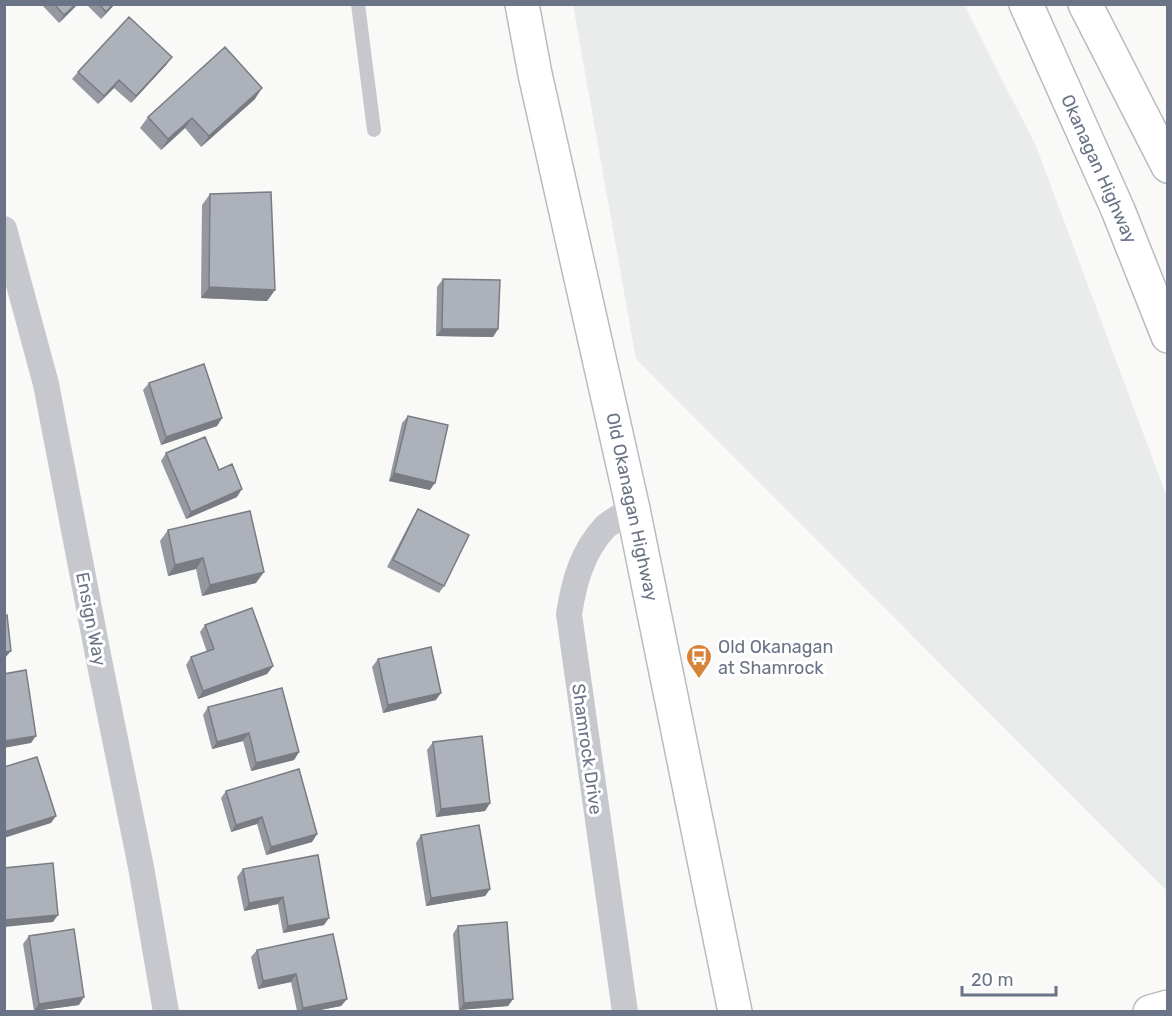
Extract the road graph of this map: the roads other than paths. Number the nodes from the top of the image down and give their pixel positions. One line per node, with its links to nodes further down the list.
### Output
1 (358, 4): 5 (lane)
2 (522, 4): 9 (main road, Old Okanagan Highway)
3 (1026, 4): 8 (main road, Okanagan Highway)
4 (1085, 4): 6 (main road)
5 (374, 130)
6 (1167, 166)
7 (4, 229): 11 (street, Ensign Way)
8 (1167, 336)
9 (633, 509): 12 (street, Shamrock Drive); 13 (main road, Old Okanagan Highway)
10 (1167, 1007): 14 (main road)
11 (166, 1011)
12 (625, 1011)
13 (735, 1011)
14 (1150, 1011)

